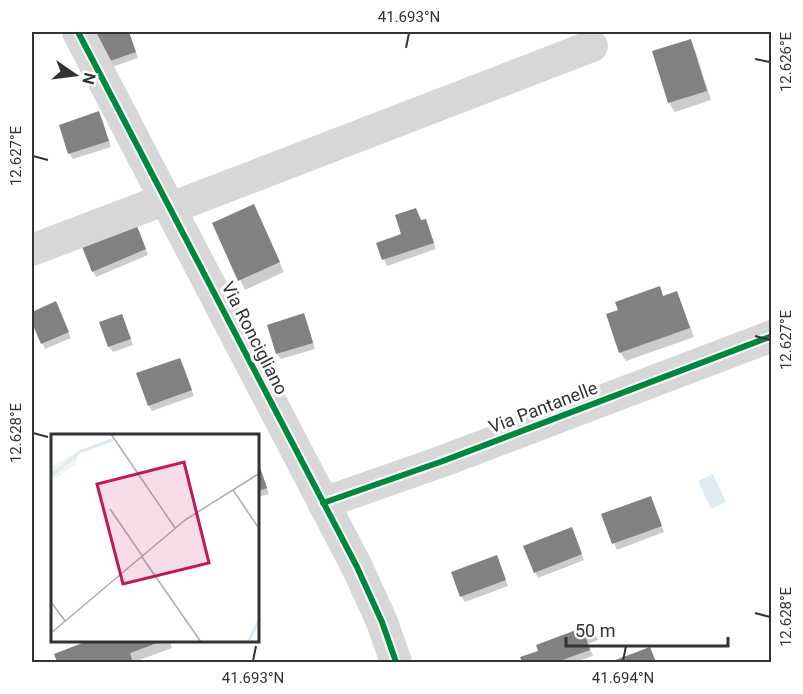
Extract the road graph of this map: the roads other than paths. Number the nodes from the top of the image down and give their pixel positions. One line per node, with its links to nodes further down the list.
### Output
1 (78, 32): 3 (street, Via Roncigliano)
2 (592, 46): 3 (street)
3 (168, 204): 4 (street); 6 (street, Via Roncigliano)
4 (32, 250)
5 (771, 336): 6 (street, Via Pantanelle)
6 (323, 503): 7 (street, Via Roncigliano)
7 (396, 663)

